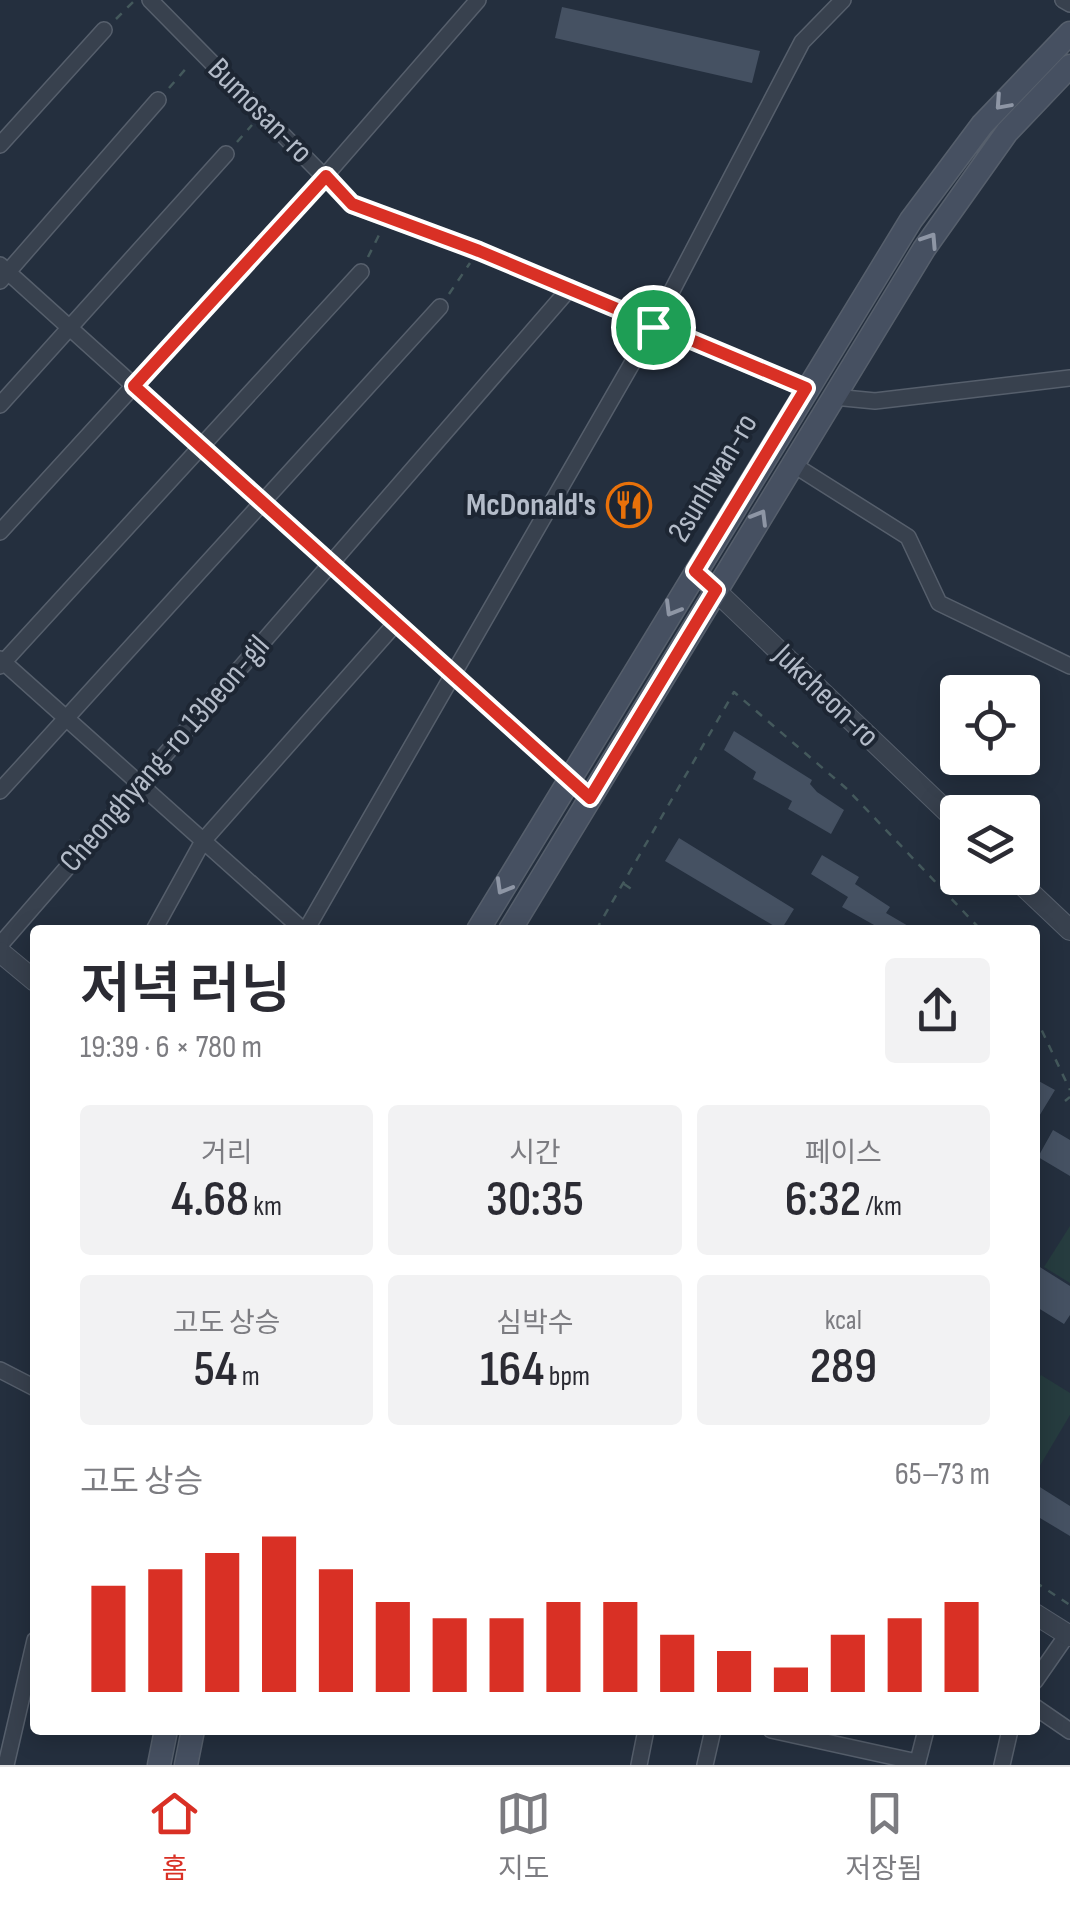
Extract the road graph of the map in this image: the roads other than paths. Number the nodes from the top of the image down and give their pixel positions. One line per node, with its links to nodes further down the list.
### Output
1 (150, 0): 12 (street, Bumosan-ro)
2 (478, 0): 12 (street)
3 (843, 0): 18 (street)
4 (1063, 0): 5 (street)
5 (1070, 4)
6 (104, 30): 10 (street)
7 (1070, 33): 22 (main road, 2sunhwan-ro, one-way to 22)
8 (1070, 66): 23 (main road, 2sunhwan-ro, one-way to 8)
9 (158, 100): 15 (street)
10 (0, 145)
11 (226, 154): 19 (street)
12 (326, 176): 16 (street, Bumosan-ro)
13 (290, 215): 21 (street)
14 (360, 272): 25 (street)
15 (3, 273): 19 (street)
16 (570, 288): 18 (street, Bumosan-ro); 29 (street, Cheonghyang-ro 13beon-gil)
17 (440, 307): 27 (street)
18 (653, 327): 22 (street, Bumosan-ro); 35 (street)
19 (70, 328): 21 (street); 24 (street)
20 (1070, 378): 23 (street)
21 (134, 386): 25 (street); 28 (street)
22 (806, 388): 30 (main road, 2sunhwan-ro)
23 (834, 397): 26 (main road, 2sunhwan-ro)
24 (0, 405)
25 (201, 446): 27 (street); 33 (street)
26 (794, 465): 31 (main road, 2sunhwan-ro, one-way to 26); 34 (street, 2sunhwan-ro)
27 (262, 502): 29 (street); 36 (street)
28 (0, 532)
29 (331, 564): 32 (street); 38 (street, Cheonghyang-ro 13beon-gil)
30 (695, 571): 31 (street, Jukcheon-ro); 37 (main road, 2sunhwan-ro, one-way to 37)
31 (716, 590): 40 (main road, 2sunhwan-ro); 41 (street, Jukcheon-ro)
32 (396, 623): 35 (street); 42 (street)
33 (1, 662): 36 (street)
34 (1070, 666)
35 (454, 675): 37 (street); 46 (street)
36 (66, 718): 38 (street); 39 (street)
37 (569, 778): 40 (street); 47 (main road, 2sunhwan-ro, one-way to 47)
38 (140, 784): 42 (street); 50 (street, Cheonghyang-ro 13beon-gil)
39 (0, 791)
40 (590, 798): 48 (main road, 2sunhwan-ro)
41 (940, 805)
42 (203, 841): 44 (street); 45 (street)
43 (1034, 895): 49 (street)
44 (157, 925)
45 (299, 925)
46 (308, 925)
47 (481, 925)
48 (513, 925)
49 (1070, 930)
50 (0, 948): 51 (street)
51 (30, 976)
52 (0, 1370): 53 (street)
53 (30, 1385)
54 (1040, 1617): 55 (street)
55 (1069, 1635): 57 (street)
56 (30, 1662): 68 (street)
57 (1040, 1674)
58 (1040, 1710): 59 (street)
59 (1070, 1731)
60 (165, 1735): 69 (main road)
61 (193, 1735): 70 (main road)
62 (645, 1735): 71 (street)
63 (711, 1735): 72 (street)
64 (792, 1735): 67 (street)
65 (925, 1735): 67 (street)
66 (1009, 1735): 73 (street)
67 (917, 1764)
68 (6, 1765)
69 (158, 1765)
70 (186, 1765)
71 (639, 1765)
72 (705, 1765)
73 (1002, 1765)

